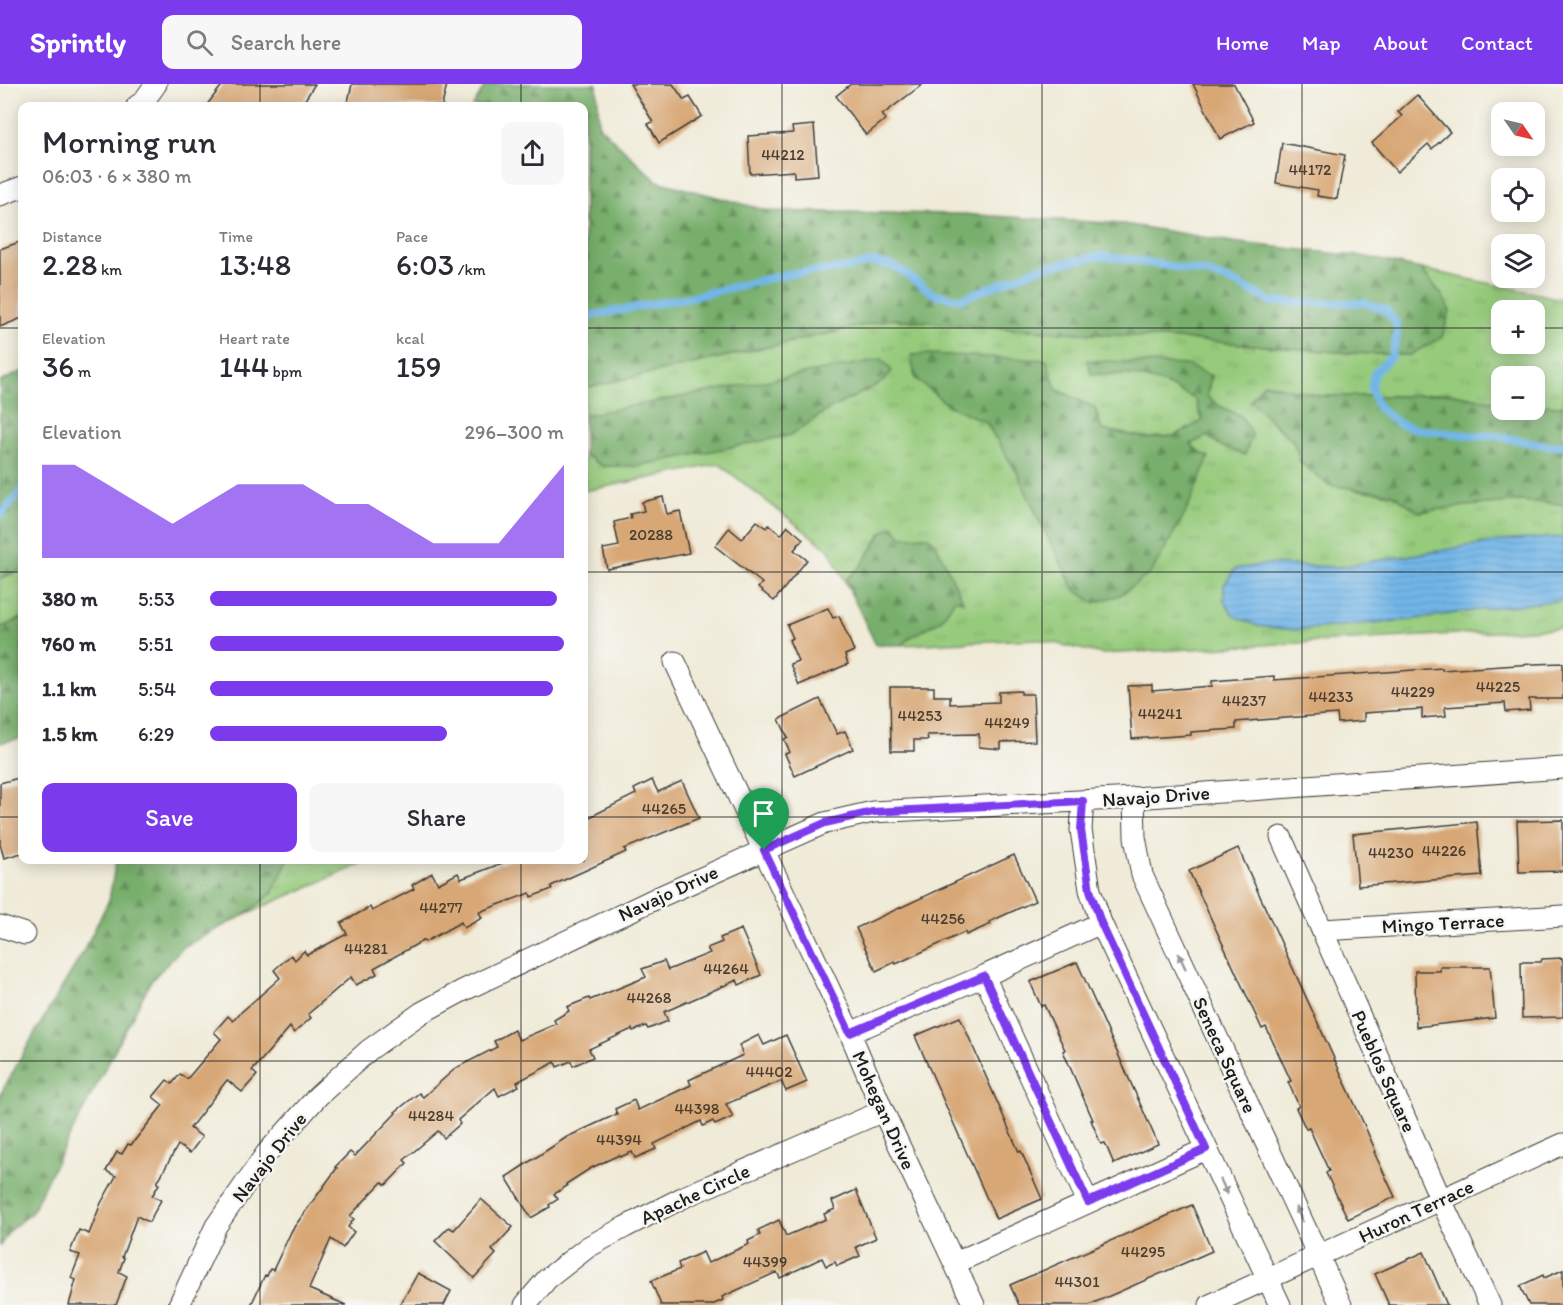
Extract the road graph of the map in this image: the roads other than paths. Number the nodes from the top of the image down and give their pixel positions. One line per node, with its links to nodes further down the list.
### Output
1 (156, 84): 2 (street)
2 (143, 102)
3 (18, 188): 4 (street)
4 (0, 195)
5 (675, 662): 10 (street, Mohegan Drive)
6 (1563, 768): 7 (street, Navajo Drive)
7 (1134, 798): 8 (street, Navajo Drive); 23 (street, Seneca Square, one-way to 7)
8 (1083, 801): 10 (street, Navajo Drive); 12 (street)
9 (1281, 837): 14 (street, Pueblos Square)
10 (764, 850): 17 (street, Mohegan Drive); 26 (street, Navajo Drive)
11 (1563, 916): 14 (street, Mingo Terrace)
12 (1101, 923): 16 (street); 20 (street)
13 (0, 926): 15 (street)
14 (1322, 930): 21 (street, Pueblos Square)
15 (25, 934)
16 (984, 976): 17 (street); 22 (street)
17 (850, 1033): 18 (street, Mohegan Drive)
18 (883, 1111): 24 (street, Mohegan Drive); 27 (street, Apache Circle)
19 (1563, 1143): 21 (street, Huron Terrace)
20 (1206, 1149): 22 (street); 25 (street, one-way to 25)
21 (1441, 1200): 23 (street, Huron Terrace); 32 (street, Pueblos Square)
22 (1088, 1202): 24 (street)
23 (1318, 1255): 25 (street, Huron Terrace); 31 (street, Seneca Square)
24 (955, 1263): 28 (street, Mohegan Drive)
25 (1268, 1278): 29 (street, Huron Terrace); 30 (street)
26 (179, 1305)
27 (525, 1305)
28 (974, 1305)
29 (1210, 1305)
30 (1280, 1305)
31 (1341, 1305)
32 (1490, 1305)

